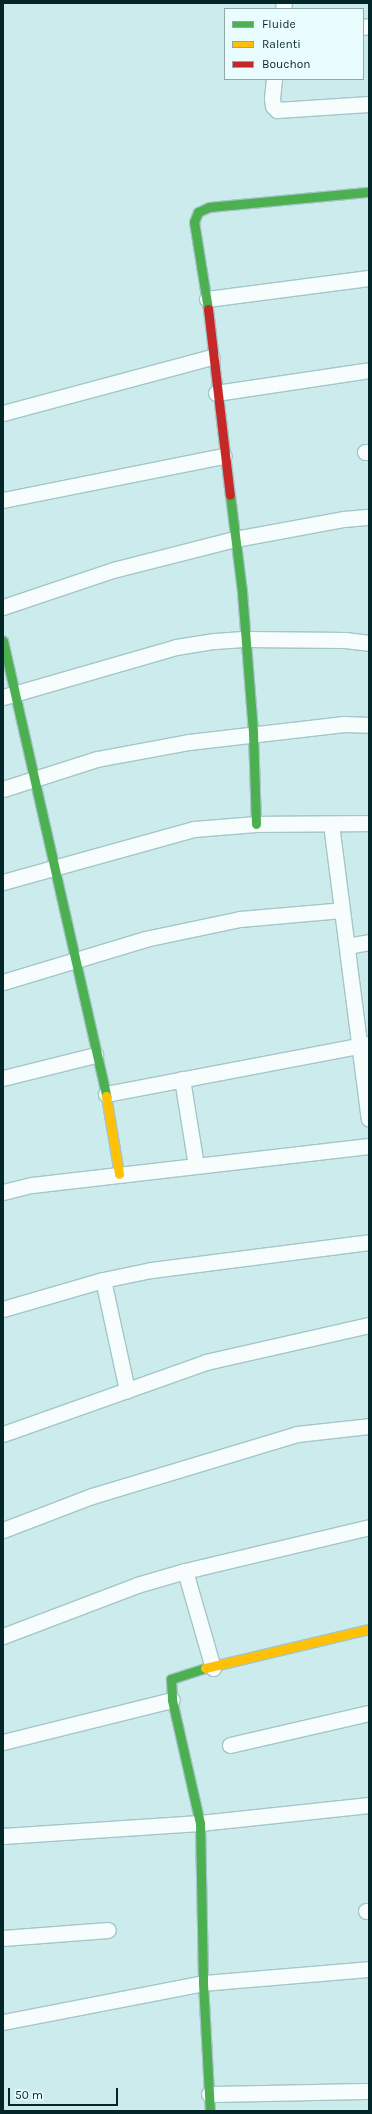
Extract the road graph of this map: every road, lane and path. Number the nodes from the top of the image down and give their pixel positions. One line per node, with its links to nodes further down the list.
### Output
1 (274, 80): 2 (street)
2 (369, 104)
3 (369, 192): 5 (street)
4 (369, 278): 5 (street)
5 (206, 299): 6 (street)
6 (212, 357): 8 (street); 9 (street)
7 (369, 370): 8 (street)
8 (216, 393): 10 (street)
9 (3, 413)
10 (224, 456): 11 (street); 13 (street)
11 (3, 500)
12 (369, 517): 13 (street)
13 (235, 539): 14 (street); 15 (street)
14 (3, 607)
15 (246, 639): 17 (street); 18 (street); 20 (street)
16 (3, 642): 18 (street)
17 (369, 643)
18 (9, 696): 21 (street)
19 (369, 725): 20 (street)
20 (253, 733): 21 (street); 24 (street)
21 (36, 781): 22 (street); 26 (street)
22 (3, 789)
23 (369, 823): 25 (street)
24 (256, 824): 25 (street); 26 (street)
25 (331, 824): 28 (street)
26 (55, 866): 27 (street); 31 (street)
27 (3, 882)
28 (342, 910): 30 (street); 31 (street)
29 (369, 942): 30 (street)
30 (346, 946): 33 (street)
31 (75, 960): 32 (street); 34 (street)
32 (3, 982)
33 (364, 1045): 36 (street); 38 (street)
34 (95, 1055): 35 (street); 37 (street)
35 (3, 1078)
36 (182, 1079): 37 (street); 40 (street)
37 (106, 1094): 41 (street)
38 (369, 1119)
39 (369, 1146): 40 (street)
40 (196, 1165): 41 (street)
41 (119, 1174): 42 (street)
42 (3, 1192)
43 (369, 1242): 44 (street)
44 (103, 1280): 45 (street); 47 (street)
45 (3, 1309)
46 (369, 1325): 47 (street)
47 (127, 1390): 49 (street)
48 (369, 1426): 51 (street)
49 (3, 1434)
50 (369, 1527): 52 (street)
51 (3, 1530)
52 (185, 1571): 54 (street); 55 (street)
53 (369, 1629): 55 (street)
54 (3, 1636)
55 (213, 1668): 56 (street)
56 (172, 1700): 58 (street); 61 (street)
57 (369, 1713): 59 (street)
58 (3, 1742)
59 (230, 1745)
60 (369, 1805): 61 (street)
61 (200, 1823): 62 (street); 66 (street)
62 (3, 1836)
63 (108, 1930): 64 (street)
64 (3, 1938)
65 (369, 1969): 66 (street)
66 (203, 1983): 67 (street); 69 (street)
67 (3, 2022)
68 (369, 2091): 69 (street)
69 (210, 2094): 70 (street)
70 (210, 2111)

